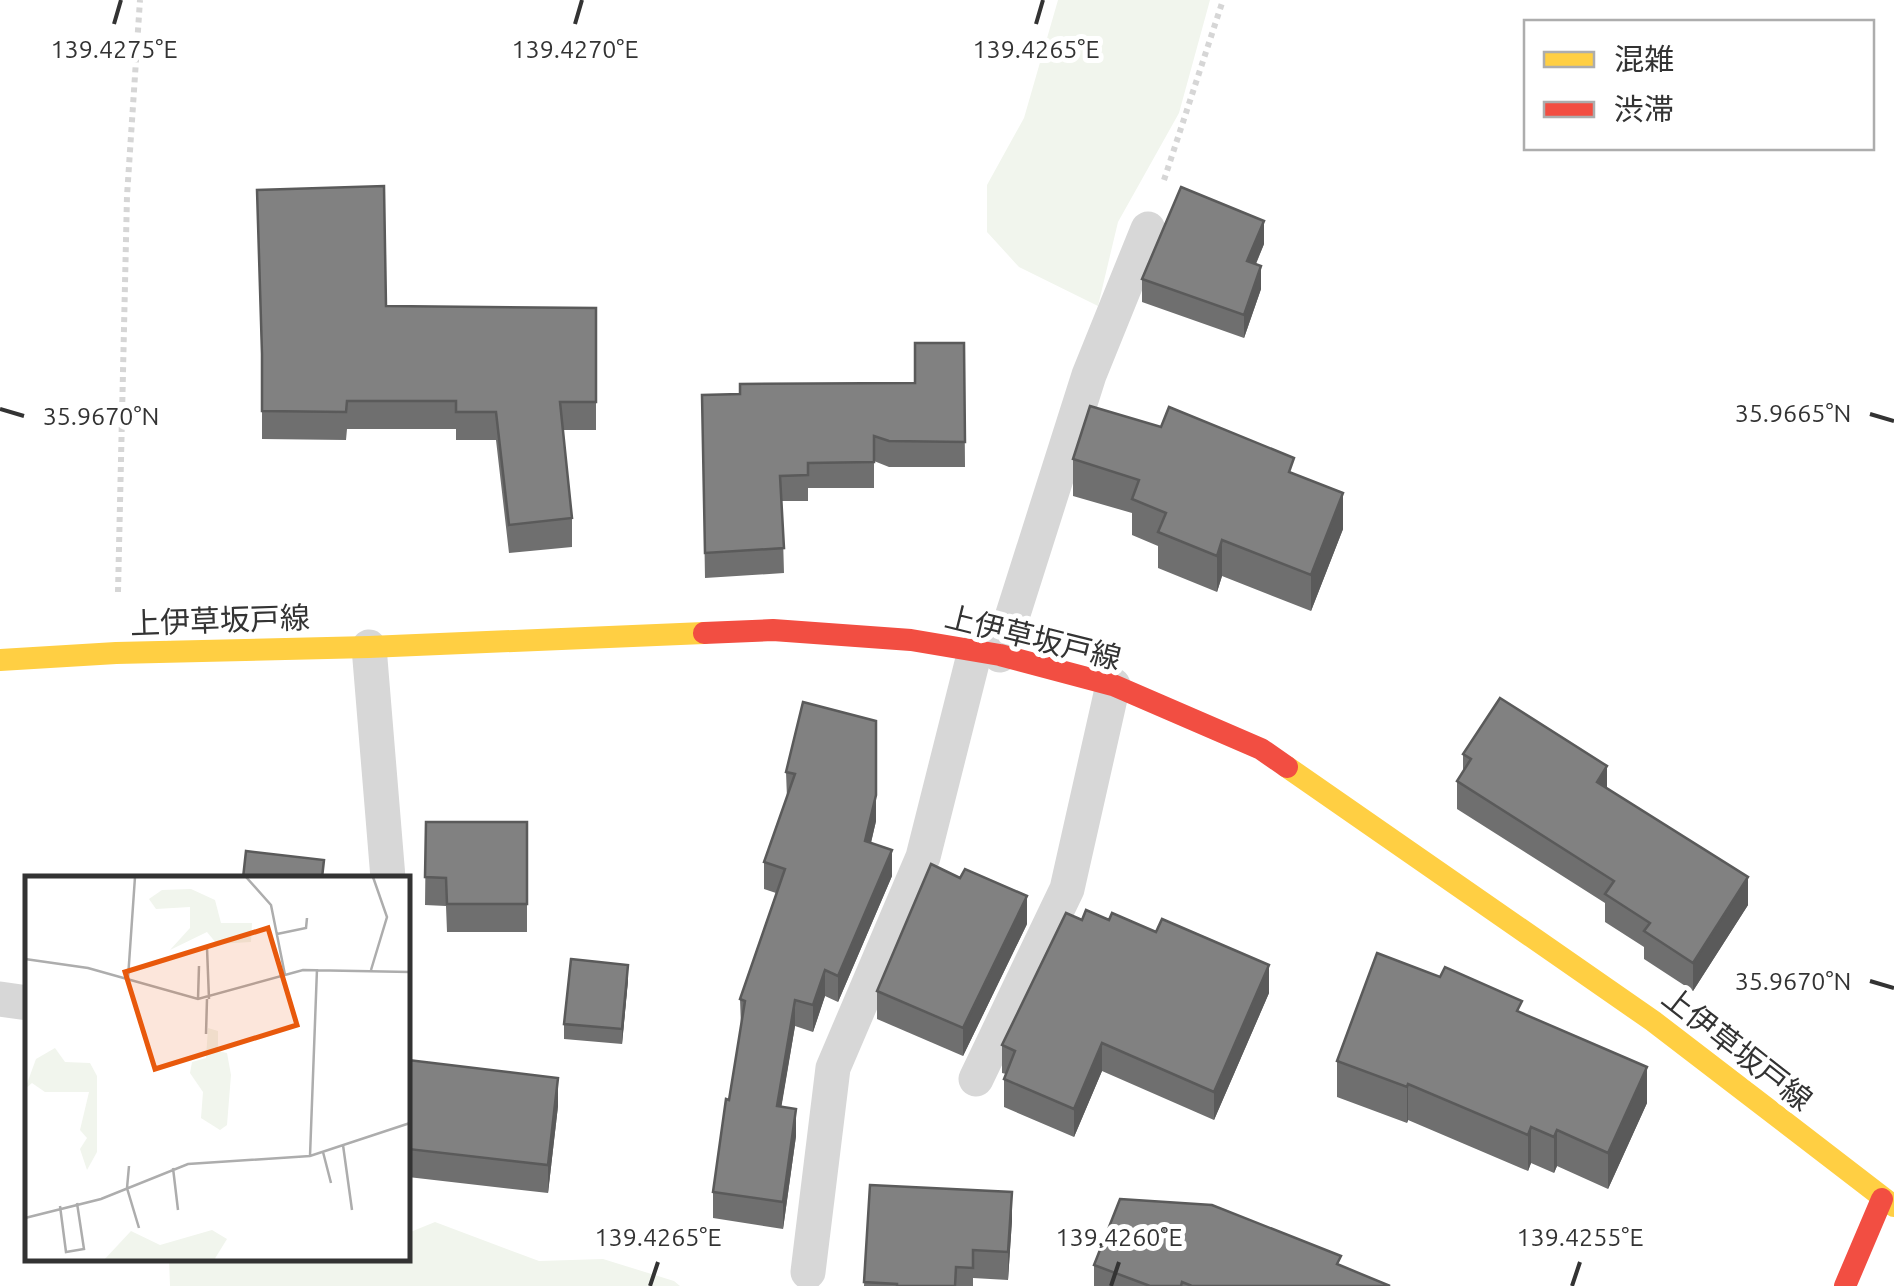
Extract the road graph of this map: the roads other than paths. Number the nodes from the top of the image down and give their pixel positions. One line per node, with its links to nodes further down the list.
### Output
1 (1148, 229): 3 (lane)
2 (369, 647): 3 (main road, 上伊草坂戸線); 4 (main road, 上伊草坂戸線); 6 (lane)
3 (988, 653): 5 (main road, 上伊草坂戸線); 11 (lane)
4 (0, 660)
5 (1112, 684): 9 (lane); 10 (main road, 上伊草坂戸線)
6 (388, 876)
7 (0, 998): 8 (lane)
8 (25, 1002)
9 (976, 1080)
10 (1888, 1202): 12 (main road)
11 (808, 1272)
12 (1845, 1286)

